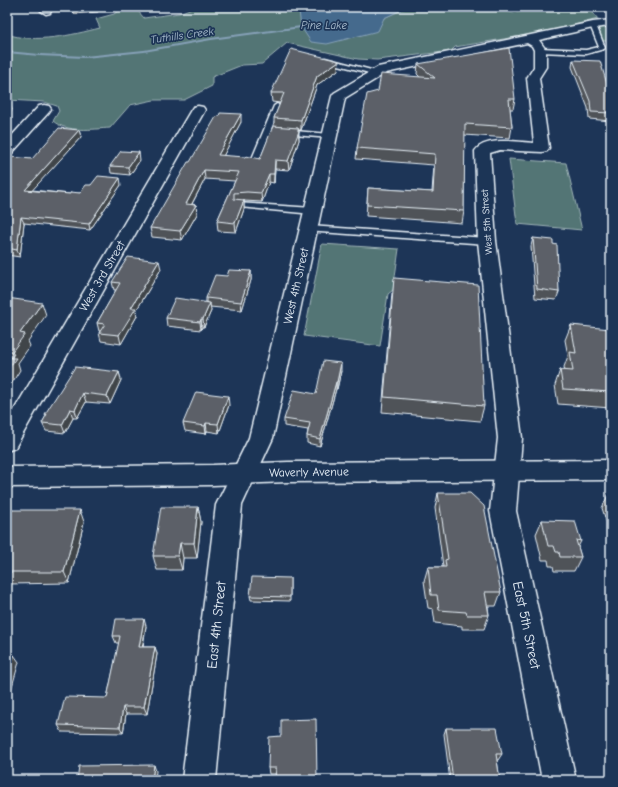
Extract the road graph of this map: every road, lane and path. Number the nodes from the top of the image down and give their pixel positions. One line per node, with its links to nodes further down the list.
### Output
1 (611, 23): 2 (street)
2 (593, 25): 3 (street); 3 (lane)
3 (534, 45): 5 (street); 15 (street, West 5th Street)
4 (319, 58): 5 (lane)
5 (377, 73): 10 (street, West 4th Street)
6 (276, 106): 9 (lane)
7 (44, 109): 11 (street)
8 (198, 110): 16 (street, West 3rd Street)
9 (267, 131): 10 (lane); 12 (lane)
10 (330, 136): 14 (street, West 4th Street)
11 (7, 150)
12 (255, 161)
13 (239, 205): 14 (lane)
14 (311, 220): 15 (lane); 19 (street, West 4th Street)
15 (486, 241): 17 (street, West 5th Street)
16 (7, 442)
17 (507, 470): 18 (street, Waverly Avenue); 19 (street, Waverly Avenue); 22 (street, East 5th Street)
18 (611, 470)
19 (244, 474): 20 (street, Waverly Avenue); 21 (street, East 4th Street)
20 (7, 477)
21 (199, 780)
22 (559, 780)

